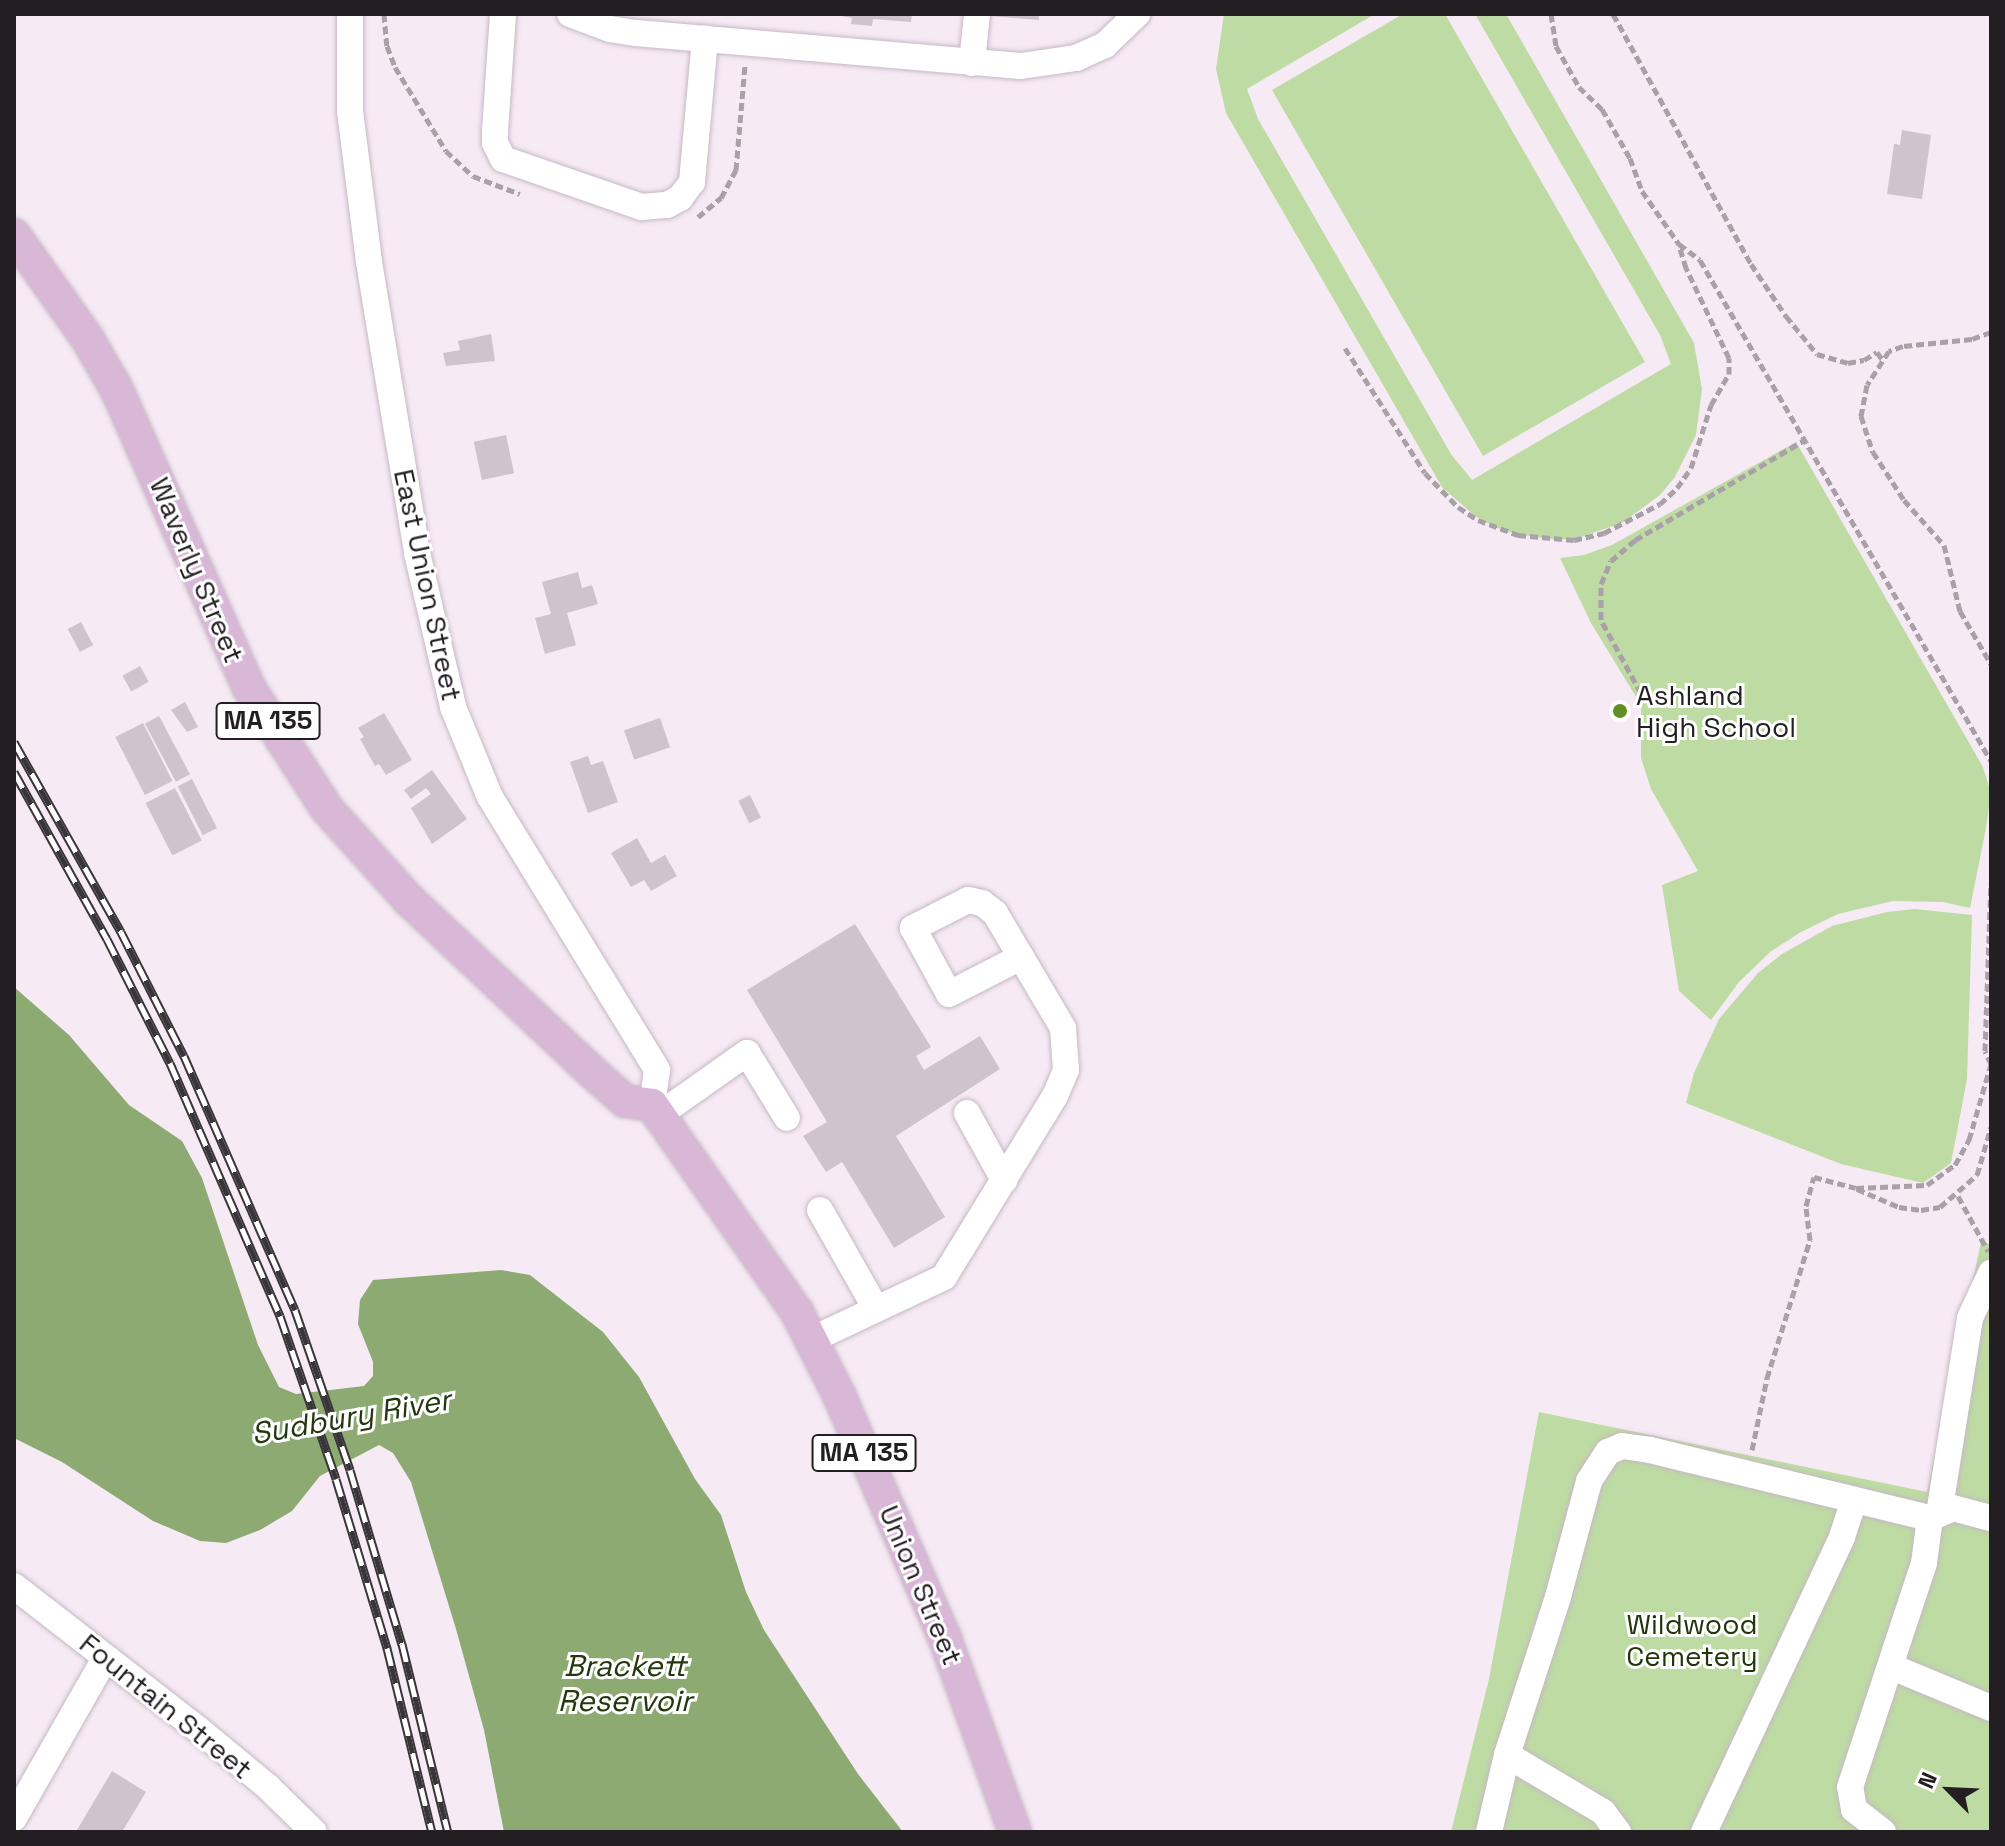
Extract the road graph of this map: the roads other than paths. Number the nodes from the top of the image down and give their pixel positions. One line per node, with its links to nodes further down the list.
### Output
1 (350, 14): 10 (street, East Union Street)
2 (503, 14): 6 (street)
3 (570, 14): 6 (street)
4 (977, 14): 7 (street)
5 (1137, 14): 7 (street)
6 (705, 39): 7 (street)
7 (972, 63)
8 (14, 235): 10 (main road, Waverly Street / MA 135)
9 (1021, 957): 13 (street)
10 (655, 1110): 12 (street); 17 (main road, Union Street / MA 135)
11 (967, 1113): 13 (street)
12 (787, 1118)
13 (1004, 1180): 16 (street)
14 (820, 1210): 16 (street)
15 (1991, 1273): 19 (street)
16 (876, 1309): 17 (street)
17 (811, 1340): 28 (main road, Union Street / MA 135)
18 (1854, 1501): 19 (street); 25 (street); 31 (street)
19 (1934, 1516): 20 (street); 23 (street)
20 (1991, 1518)
21 (14, 1586): 22 (street, Fountain Street)
22 (106, 1657): 26 (street); 27 (street, Fountain Street)
23 (1892, 1667): 24 (street); 32 (street)
24 (1991, 1708)
25 (1507, 1755): 29 (street); 30 (street)
26 (14, 1818)
27 (314, 1832)
28 (1015, 1832)
29 (1489, 1832)
30 (1618, 1832)
31 (1704, 1832)
32 (1883, 1832)

